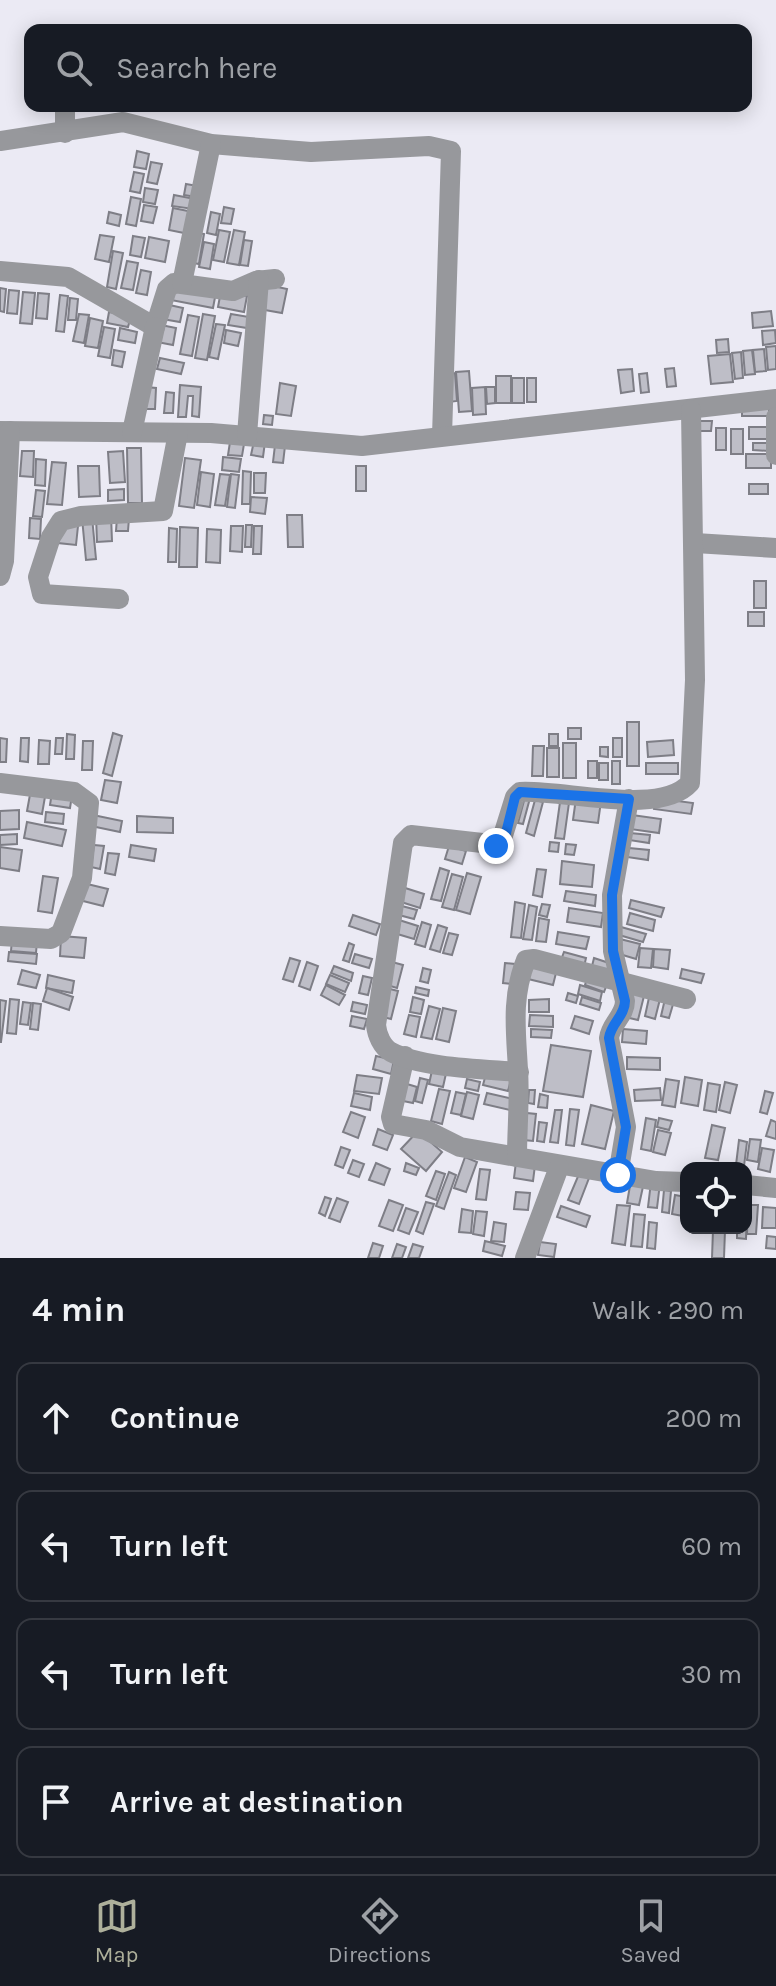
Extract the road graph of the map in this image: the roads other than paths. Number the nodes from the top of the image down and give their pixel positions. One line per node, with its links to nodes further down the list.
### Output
1 (65, 112): 2 (street)
2 (65, 133): 3 (street); 4 (street)
3 (0, 141)
4 (211, 144): 6 (street); 15 (street)
5 (0, 271): 7 (street)
6 (182, 283): 7 (street); 14 (street)
7 (155, 327): 12 (street)
8 (776, 399): 9 (street)
9 (691, 410): 15 (street); 17 (street)
10 (776, 417): 16 (street)
11 (5, 431): 12 (street); 19 (street)
12 (132, 432): 13 (street)
13 (178, 433): 14 (street); 20 (street)
14 (247, 435): 15 (street)
15 (442, 436)
16 (776, 455)
17 (695, 543): 18 (street); 22 (street)
18 (776, 548)
19 (0, 576)
20 (119, 599)
21 (0, 783): 23 (street)
22 (629, 799): 24 (street); 26 (street)
23 (0, 936)
24 (620, 979): 25 (street); 27 (street); 30 (street)
25 (686, 999)
26 (405, 1056): 27 (street); 28 (street)
27 (519, 1072): 28 (street)
28 (517, 1157): 29 (street)
29 (559, 1167): 30 (street); 34 (street)
30 (618, 1175): 31 (street)
31 (680, 1181)
32 (752, 1185): 33 (street)
33 (775, 1185)
34 (525, 1258)

